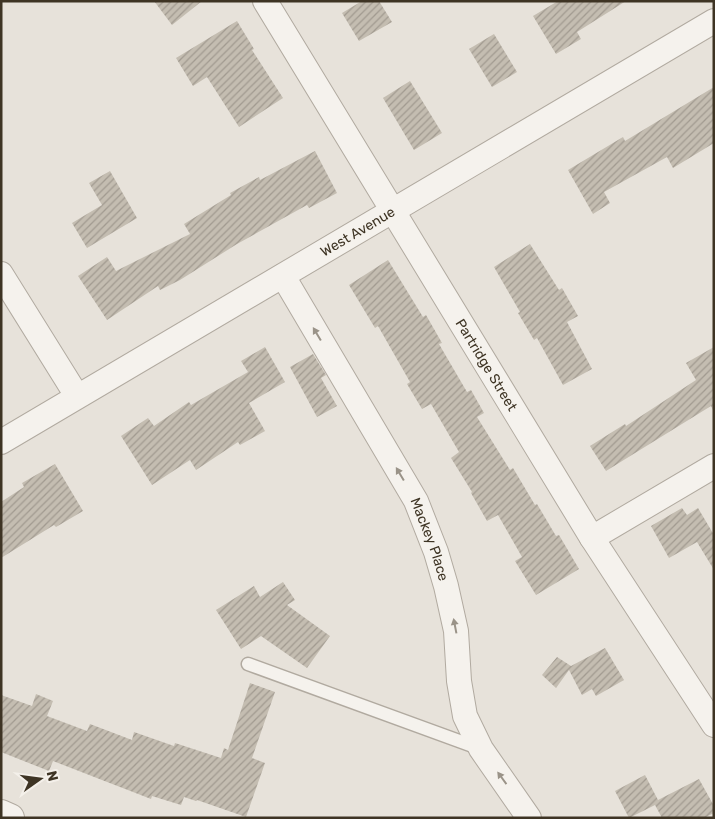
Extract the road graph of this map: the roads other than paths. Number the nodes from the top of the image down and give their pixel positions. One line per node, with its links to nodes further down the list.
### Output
1 (265, 1): 3 (street, Partridge Street)
2 (714, 20): 3 (street, West Avenue)
3 (392, 210): 5 (street, West Avenue); 9 (street, Partridge Street)
4 (1, 274): 6 (street)
5 (283, 276): 6 (street, West Avenue); 12 (street, Mackey Place, one-way to 5)
6 (77, 396): 7 (street, West Avenue)
7 (1, 442)
8 (714, 466): 9 (street)
9 (592, 538): 11 (street, Partridge Street)
10 (248, 664): 12 (lane)
11 (714, 725)
12 (481, 749): 15 (street, Mackey Place, one-way to 12)
13 (1, 814): 14 (street)
14 (10, 818)
15 (529, 818)

